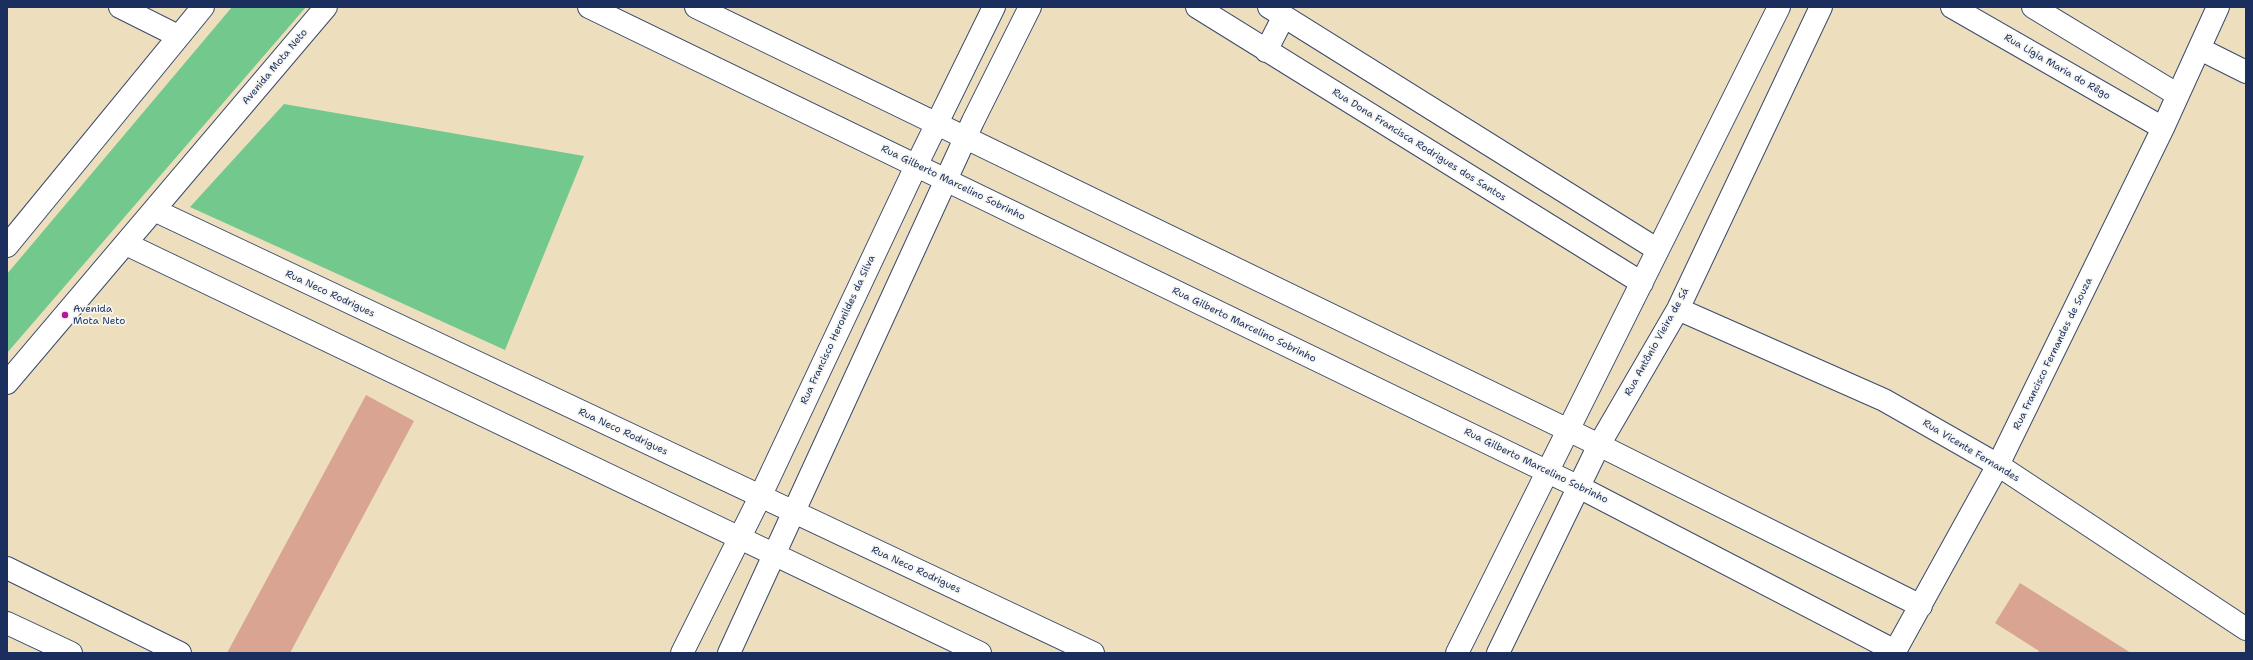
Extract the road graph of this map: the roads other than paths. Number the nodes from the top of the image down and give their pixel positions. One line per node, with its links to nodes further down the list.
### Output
1 (120, 7): 15 (street)
2 (202, 7): 15 (street)
3 (326, 7): 25 (street, Avenida Mota Neto)
4 (589, 7): 23 (street, Rua Gilberto Marcelino Sobrinho)
5 (696, 7): 20 (street)
6 (994, 7): 20 (street, Rua Francisco Heronildes da Silva)
7 (1030, 7): 22 (street)
8 (1197, 7): 17 (street, Rua Dona Francisca Rodrigues dos Santos)
9 (1779, 7): 28 (street)
10 (1821, 7): 30 (street, Rua Antônio Vieira de Sá)
11 (1952, 7): 21 (street, Rua Lígia Maria do Rêgo)
12 (2033, 7): 19 (street)
13 (2218, 7): 16 (street, Rua Francisco Fernandes de Souza)
14 (1277, 12): 17 (street); 28 (street)
15 (178, 36): 27 (street)
16 (2200, 49): 18 (street); 19 (street, Rua Francisco Fernandes de Souza)
17 (1266, 50): 29 (street, Rua Dona Francisca Rodrigues dos Santos)
18 (2246, 72)
19 (2178, 95): 21 (street, Rua Francisco Fernandes de Souza)
20 (936, 124): 22 (street); 23 (street, Rua Francisco Heronildes da Silva)
21 (2163, 128): 34 (street, Rua Francisco Fernandes de Souza)
22 (966, 138): 24 (street); 32 (street)
23 (916, 166): 24 (street, Rua Gilberto Marcelino Sobrinho); 37 (street, Rua Francisco Heronildes da Silva)
24 (946, 180): 35 (street, Rua Gilberto Marcelino Sobrinho); 38 (street)
25 (154, 210): 26 (street, Avenida Mota Neto); 37 (street, Rua Neco Rodrigues)
26 (126, 244): 31 (street, Avenida Mota Neto); 39 (street)
27 (7, 246)
28 (1658, 250): 29 (street)
29 (1642, 283): 32 (street)
30 (1678, 309): 33 (street, Rua Antônio Vieira de Sá); 34 (street, Rua Vicente Fernandes)
31 (7, 383)
32 (1568, 430): 33 (street); 35 (street)
33 (1599, 445): 36 (street, Rua Antônio Vieira de Sá); 42 (street)
34 (1998, 465): 42 (street, Rua Francisco Fernandes de Souza); 44 (street, Rua Vicente Fernandes)
35 (1548, 471): 36 (street, Rua Gilberto Marcelino Sobrinho); 52 (street)
36 (1579, 487): 45 (street, Rua Gilberto Marcelino Sobrinho); 53 (street, Rua Antônio Vieira de Sá)
37 (760, 497): 38 (street, Rua Neco Rodrigues); 39 (street, Rua Francisco Heronildes da Silva)
38 (794, 512): 40 (street); 51 (street, Rua Neco Rodrigues)
39 (739, 538): 40 (street); 48 (street, Rua Francisco Heronildes da Silva)
40 (775, 555): 49 (street); 50 (street)
41 (7, 568): 47 (street)
42 (1921, 606): 45 (street, Rua Francisco Fernandes de Souza)
43 (7, 623): 46 (street)
44 (2246, 629)
45 (1894, 652)
46 (71, 653)
47 (180, 653)
48 (682, 653)
49 (730, 653)
50 (980, 653)
51 (1093, 653)
52 (1457, 653)
53 (1498, 653)

